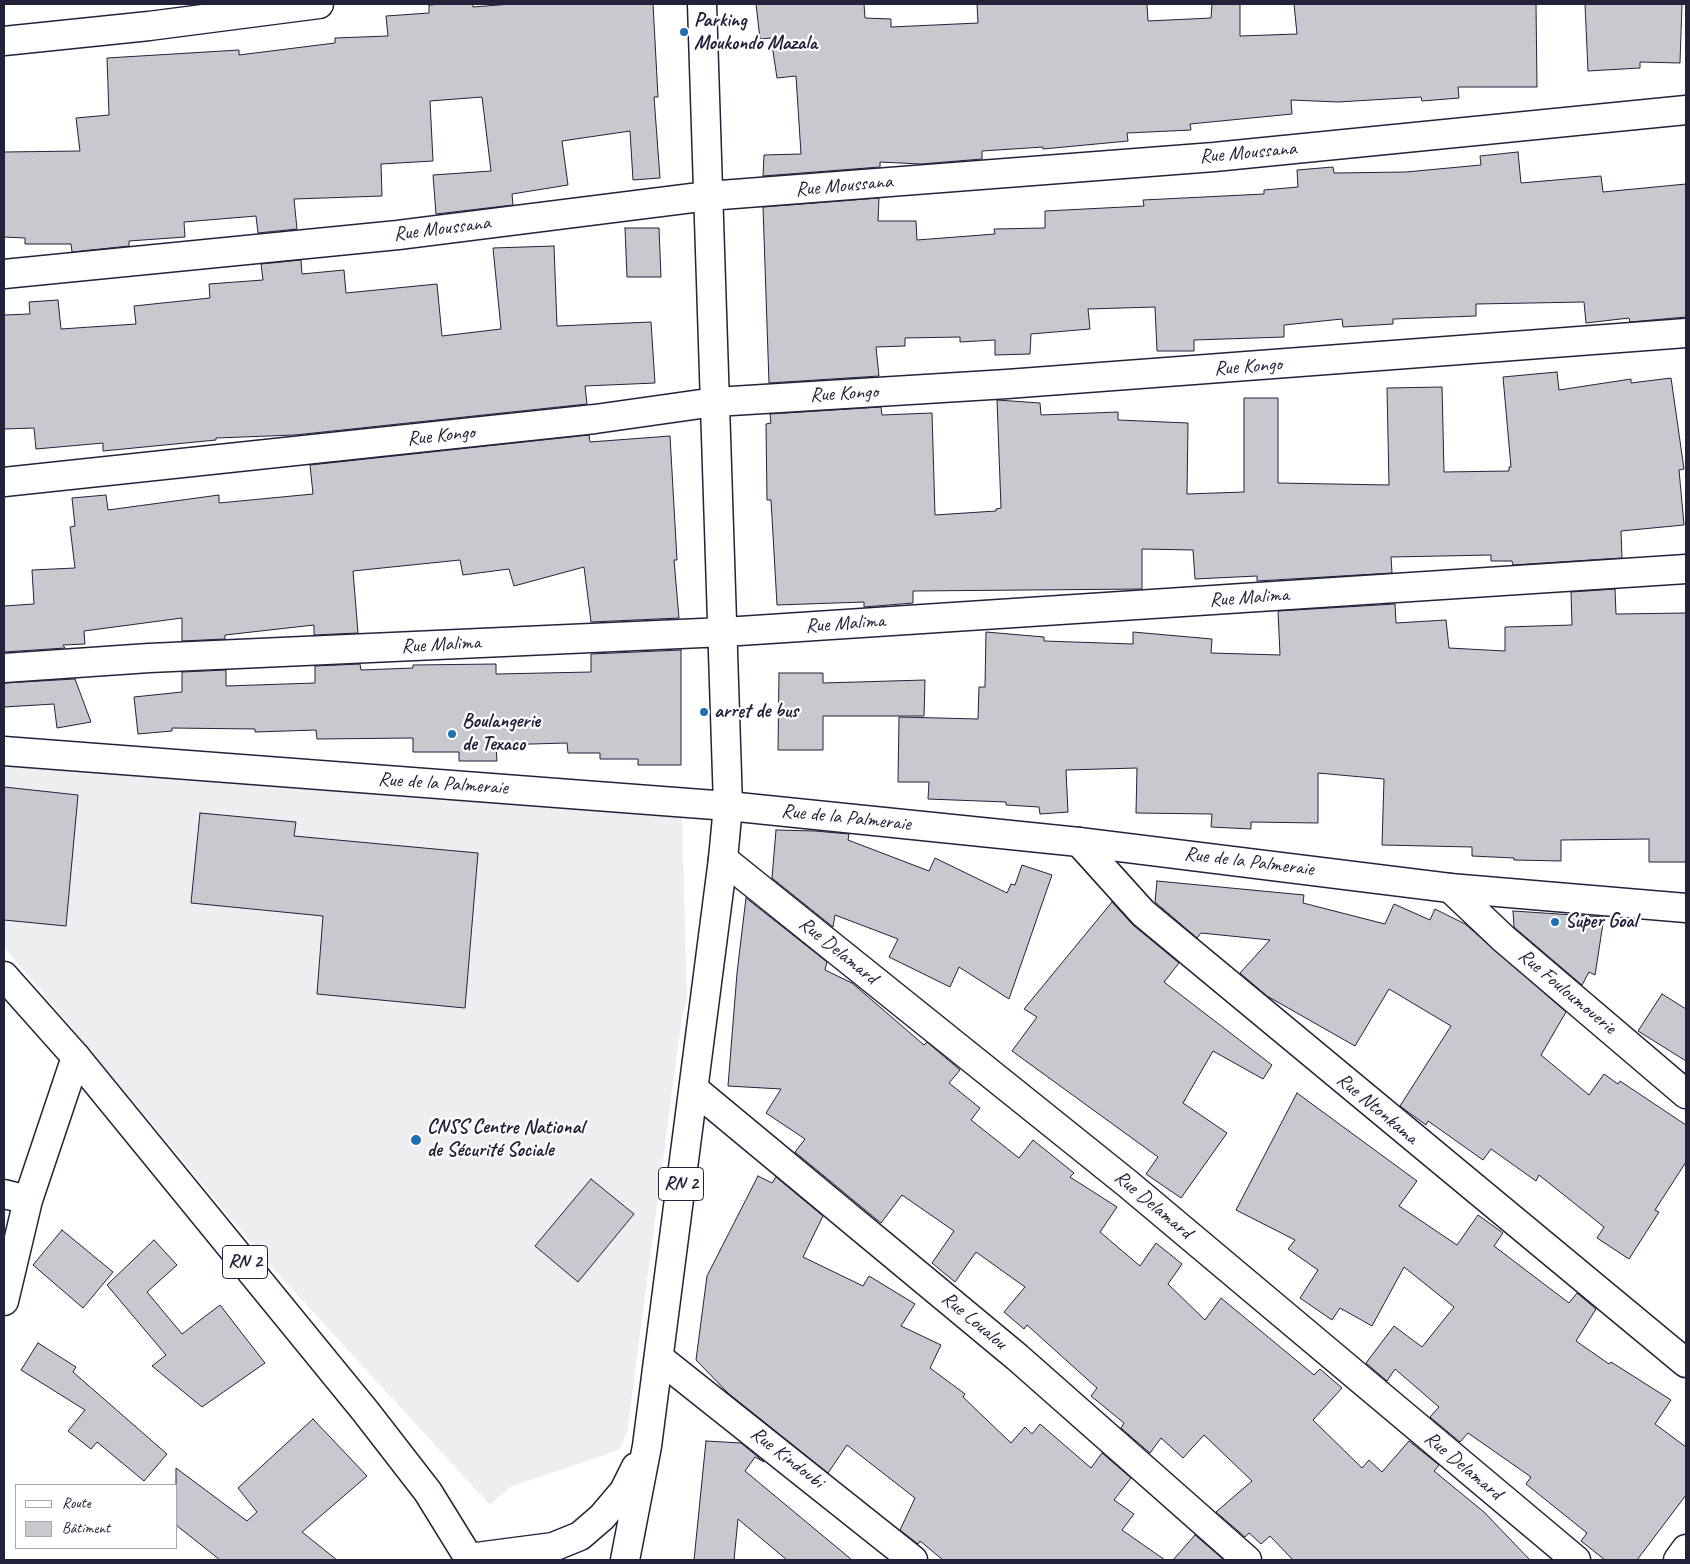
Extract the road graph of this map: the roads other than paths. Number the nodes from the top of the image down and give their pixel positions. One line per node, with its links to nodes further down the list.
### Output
1 (319, 4): 3 (main road)
2 (702, 4): 5 (main road)
3 (4, 41)
4 (1686, 110): 5 (main road, Rue Moussana)
5 (708, 196): 6 (main road, Rue Moussana); 8 (main road)
6 (4, 274)
7 (1686, 333): 8 (main road, Rue Kongo)
8 (715, 402): 9 (main road, Rue Kongo); 11 (main road)
9 (4, 482)
10 (1686, 569): 11 (main road, Rue Malima)
11 (724, 632): 12 (main road, Rue Malima); 14 (main road)
12 (4, 668)
13 (4, 751): 14 (main road, Rue de la Palmeraie)
14 (728, 806): 15 (main road, Rue de la Palmeraie); 16 (main road, RN 2)
15 (1079, 842): 17 (main road, Rue de la Palmeraie); 26 (main road, Rue Ntonkama)
16 (723, 858): 21 (main road, RN 2); 33 (main road, Rue Delamard)
17 (1450, 888): 18 (main road, Rue de la Palmeraie); 22 (main road, Rue Fouloumouerie)
18 (1686, 908)
19 (4, 976): 20 (main road, RN 2)
20 (76, 1057): 23 (main road); 29 (main road, RN 2)
21 (694, 1089): 25 (main road, RN 2); 32 (main road, Rue Loualou)
22 (1686, 1094)
23 (16, 1197): 24 (main road)
24 (4, 1301)
25 (659, 1358): 27 (main road, RN 2); 31 (main road, Rue Kindoubi)
26 (1686, 1364)
27 (647, 1446): 29 (main road); 30 (main road, RN 2)
28 (1686, 1549): 34 (main road)
29 (468, 1559)
30 (625, 1560)
31 (914, 1560)
32 (1247, 1560)
33 (1576, 1560)
34 (1678, 1560)

